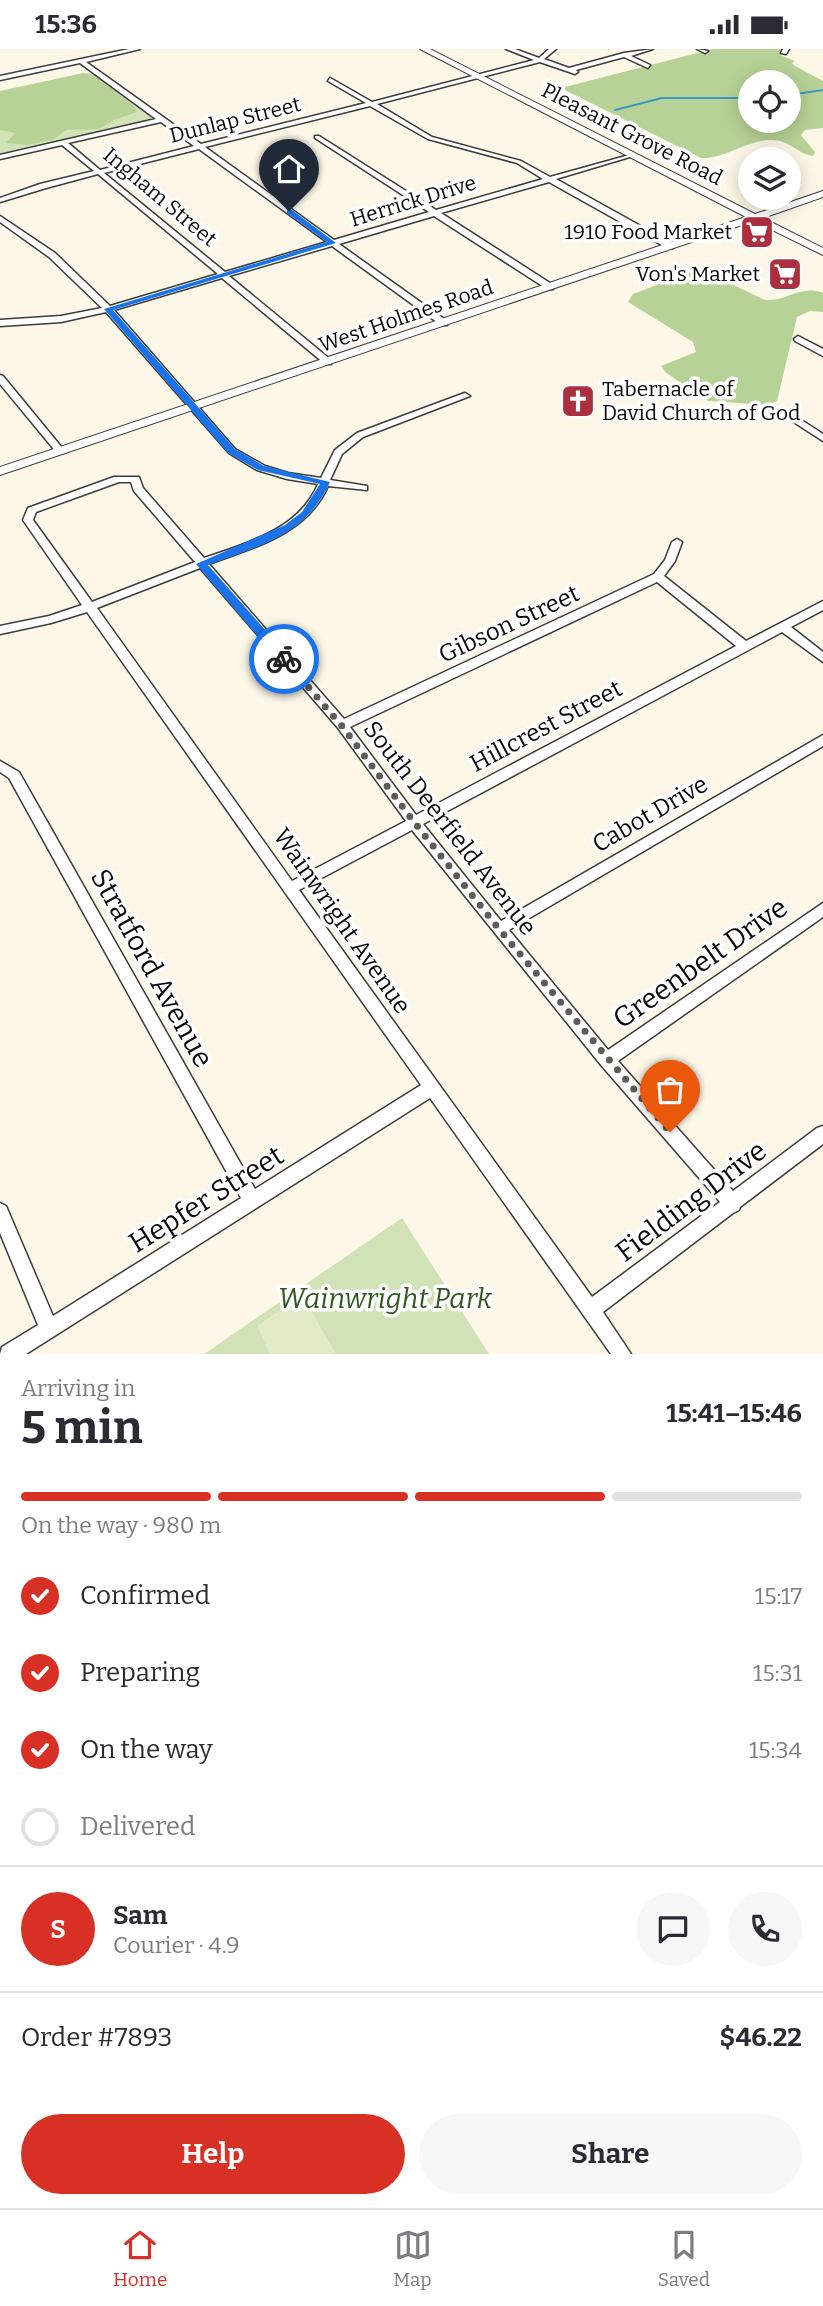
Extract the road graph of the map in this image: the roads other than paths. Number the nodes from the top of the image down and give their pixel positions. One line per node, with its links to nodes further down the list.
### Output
1 (137, 49): 8 (street)
2 (424, 49): 10 (street, Pleasant Grove Road)
3 (509, 49): 7 (street)
4 (553, 49): 7 (street)
5 (650, 49): 6 (street)
6 (624, 55): 7 (street); 9 (street)
7 (540, 60): 10 (street, Dunlap Street)
8 (81, 61): 11 (street); 14 (street)
9 (648, 66)
10 (479, 77): 13 (street, Dunlap Street); 18 (street, Pleasant Grove Road)
11 (0, 78)
12 (330, 80): 13 (street)
13 (372, 104): 17 (street, Dunlap Street); 21 (street)
14 (163, 119): 16 (street); 17 (street)
15 (317, 138): 24 (street)
16 (64, 143): 19 (street); 20 (street, Ingham Street)
17 (200, 146): 20 (street, Dunlap Street); 27 (street)
18 (631, 155): 21 (street, Herrick Drive); 25 (street, Pleasant Grove Road)
19 (0, 157)
20 (99, 172): 23 (street, Dunlap Street); 30 (street, Ingham Street)
21 (549, 179): 24 (street, Herrick Drive); 28 (street)
22 (823, 194): 25 (street, West Holmes Road)
23 (0, 200)
24 (434, 212): 27 (street, Herrick Drive); 31 (street)
25 (754, 217): 28 (street, West Holmes Road); 29 (street, Pleasant Grove Road)
26 (0, 218): 32 (street)
27 (333, 243): 30 (street, Herrick Drive); 34 (street)
28 (670, 246): 31 (street, West Holmes Road)
29 (823, 253)
30 (223, 275): 32 (street, Herrick Drive); 37 (street, Ingham Street)
31 (550, 287): 34 (street, West Holmes Road)
32 (108, 309): 33 (street, Herrick Drive); 40 (street)
33 (0, 323)
34 (444, 323): 37 (street, West Holmes Road)
35 (798, 339): 36 (street)
36 (823, 353)
37 (328, 362): 40 (street, West Holmes Road)
38 (0, 378): 43 (street)
39 (465, 396): 45 (street)
40 (192, 408): 43 (street, West Holmes Road); 45 (street)
41 (792, 417): 42 (street)
42 (823, 438)
43 (60, 451): 44 (street, West Holmes Road)
44 (0, 471)
45 (325, 482): 46 (street); 49 (street)
46 (363, 488)
47 (28, 514): 49 (street, South Deerfield Avenue); 52 (street, Wainwright Avenue)
48 (677, 543): 50 (street)
49 (201, 564): 52 (street); 57 (street, South Deerfield Avenue)
50 (658, 577): 55 (street); 57 (street, Gibson Street)
51 (823, 605): 53 (street, Hillcrest Street)
52 (88, 607): 54 (street); 61 (street, Wainwright Avenue)
53 (782, 626): 55 (street, Hillcrest Street); 56 (street)
54 (0, 630)
55 (744, 646): 60 (street, Hillcrest Street)
56 (823, 658)
57 (342, 726): 60 (street, South Deerfield Avenue)
58 (823, 740): 63 (street, Cabot Drive)
59 (0, 766): 67 (street, Stratford Avenue)
60 (414, 822): 61 (street, Hillcrest Street); 63 (street, South Deerfield Avenue)
61 (291, 888): 65 (street, Wainwright Avenue)
62 (823, 909): 64 (street, Greenbelt Drive)
63 (499, 929): 64 (street, South Deerfield Avenue)
64 (607, 1060): 68 (street, South Deerfield Avenue)
65 (431, 1088): 67 (street, Hepfer Street); 70 (street, Wainwright Avenue)
66 (822, 1136): 68 (street, Fielding Drive)
67 (252, 1201): 71 (street, Hepfer Street)
68 (733, 1204): 70 (street, Fielding Drive)
69 (0, 1212): 71 (street)
70 (590, 1310): 73 (street, Wainwright Avenue)
71 (48, 1329): 72 (street, Hepfer Street)
72 (9, 1354)
73 (622, 1354)

